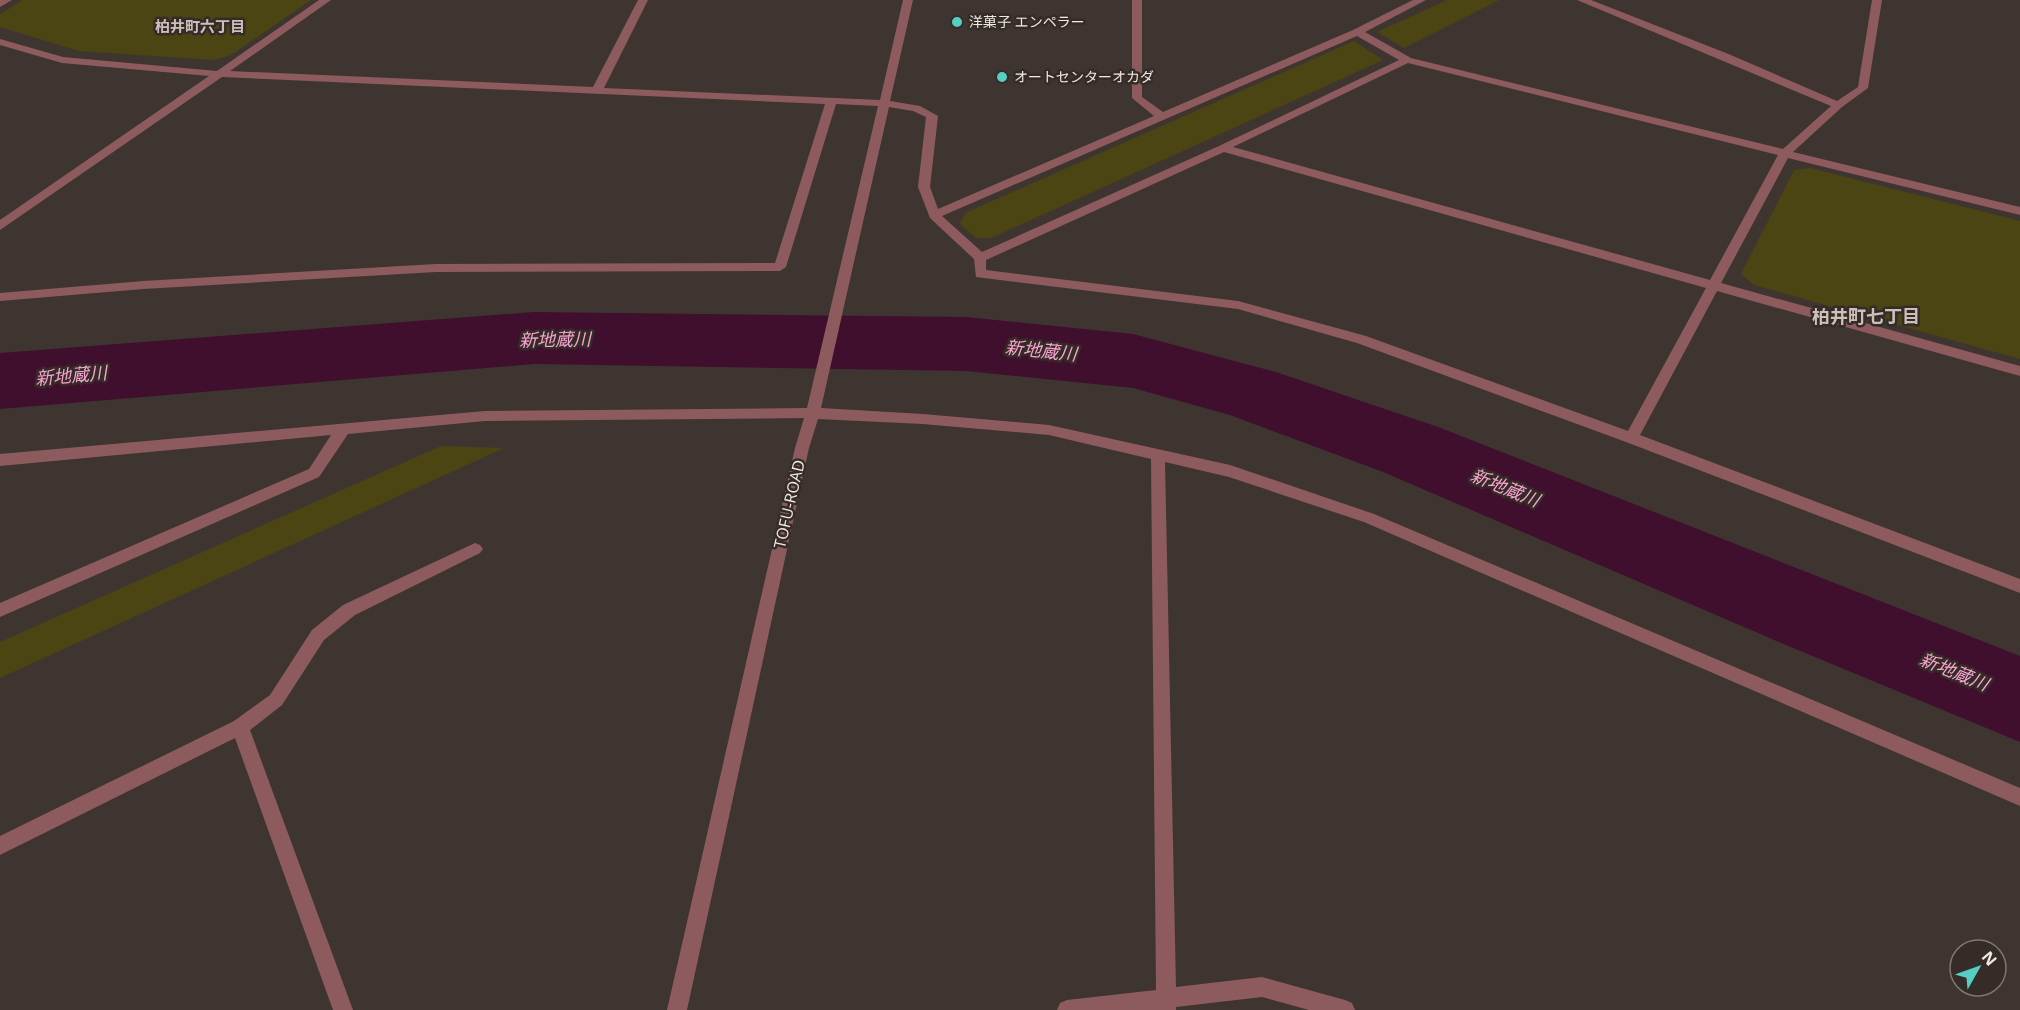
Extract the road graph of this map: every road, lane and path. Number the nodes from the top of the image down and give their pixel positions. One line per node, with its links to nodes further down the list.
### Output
1 (7, 0): 9 (street)
2 (326, 0): 13 (street)
3 (643, 0): 14 (street)
4 (908, 0): 16 (street, TOFU-ROAD)
5 (1137, 0): 18 (street)
6 (1421, 0): 10 (street)
7 (1582, 0): 17 (street)
8 (1877, 0): 17 (street)
9 (0, 4)
10 (1357, 32): 12 (street); 18 (street)
11 (0, 42): 13 (street)
12 (1407, 60): 19 (street); 20 (street)
13 (220, 74): 14 (street); 23 (street)
14 (597, 90): 15 (street)
15 (831, 102): 16 (street); 26 (street)
16 (884, 103): 22 (street); 28 (street, TOFU-ROAD)
17 (1838, 105): 20 (street)
18 (1160, 116): 22 (street)
19 (1223, 148): 24 (street); 25 (street)
20 (1785, 153): 21 (street); 25 (street)
21 (2020, 211)
22 (934, 215): 24 (street)
23 (0, 226)
24 (980, 258): 30 (street)
25 (1713, 286): 27 (street); 30 (street)
26 (0, 297)
27 (2020, 371)
28 (813, 413): 29 (street); 31 (street); 41 (street, TOFU-ROAD)
29 (344, 428): 32 (street); 35 (street)
30 (1630, 438): 34 (street)
31 (1158, 454): 37 (street); 39 (street)
32 (0, 460)
33 (475, 549): 36 (street)
34 (2020, 586)
35 (0, 610)
36 (240, 727): 38 (street); 40 (street)
37 (2020, 797)
38 (0, 846)
39 (1166, 1004): 42 (street); 43 (street)
40 (343, 1010)
41 (677, 1010)
42 (1067, 1010)
43 (1345, 1010)

